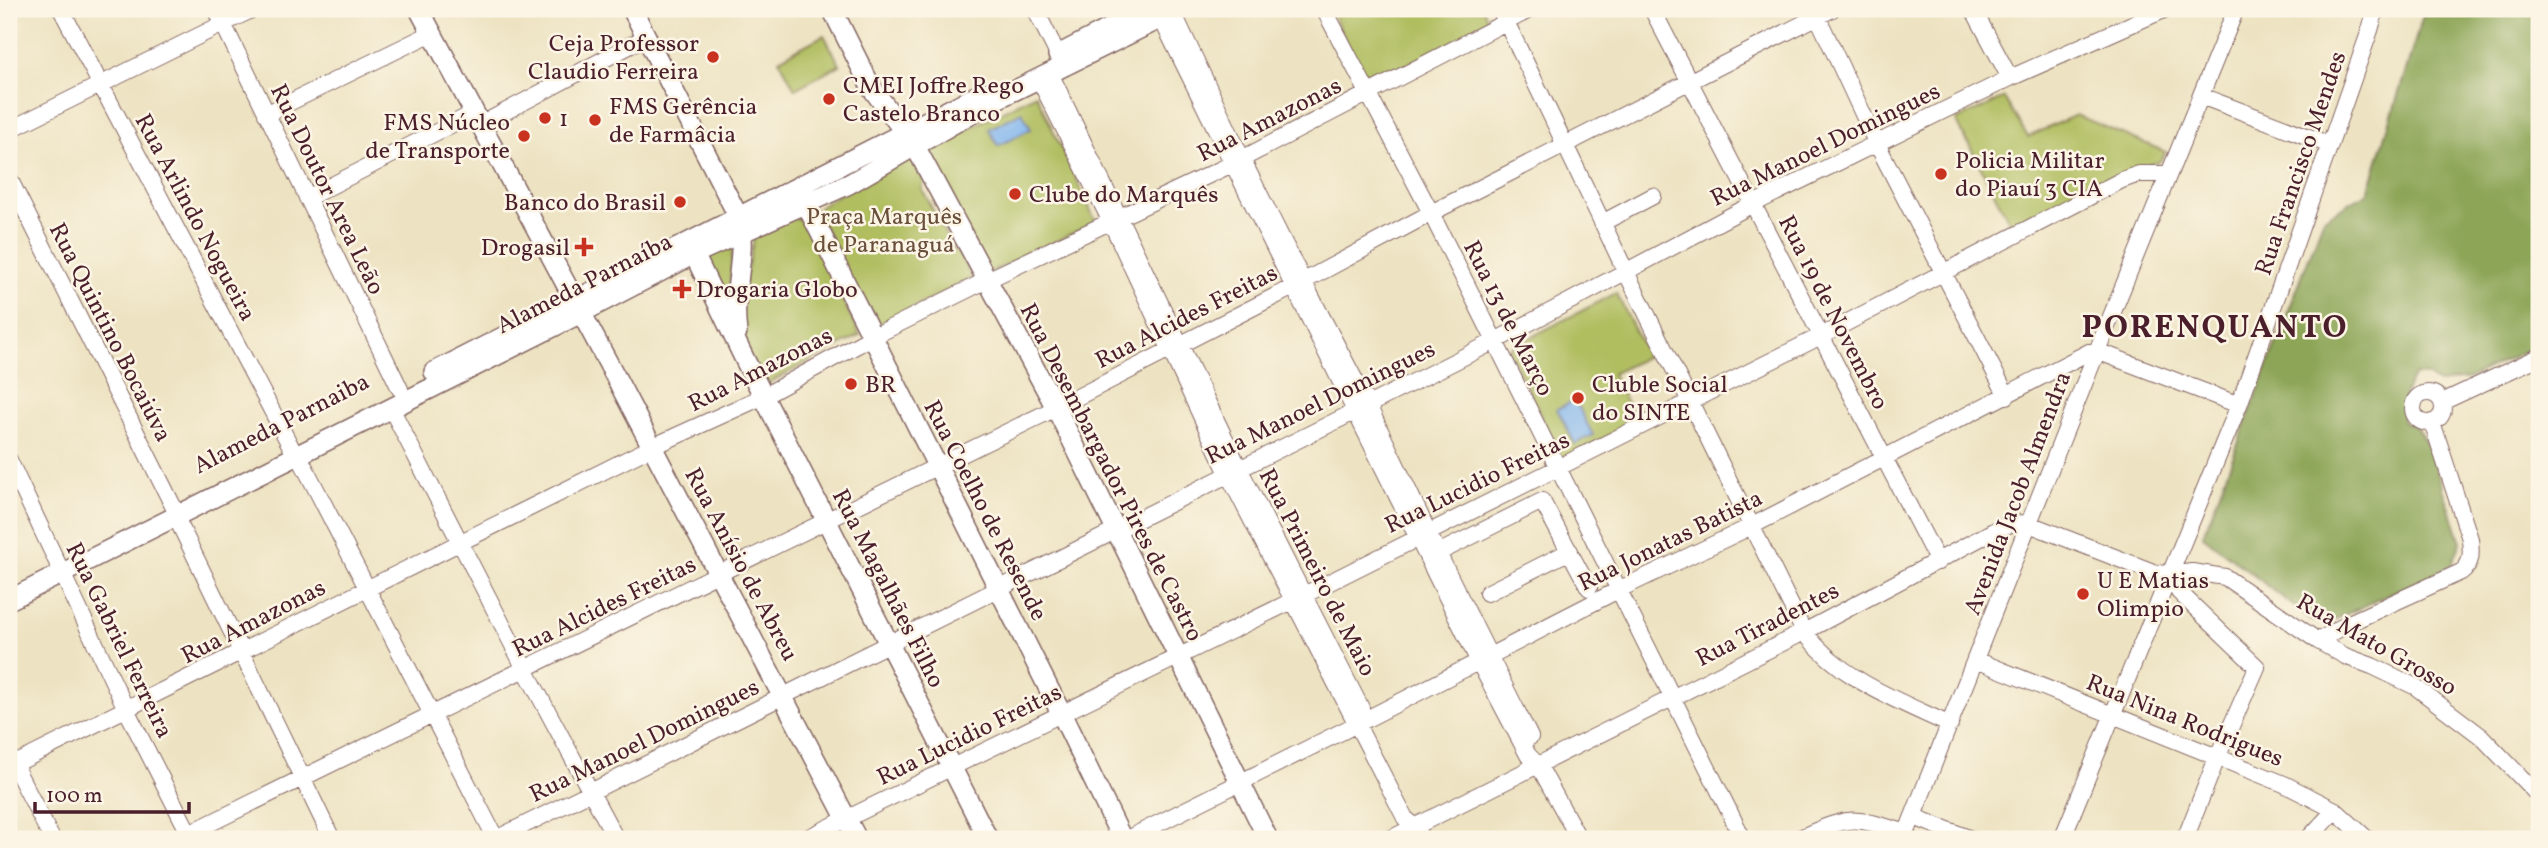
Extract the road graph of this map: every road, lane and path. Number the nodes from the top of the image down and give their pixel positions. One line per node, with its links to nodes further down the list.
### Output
1 (61, 9): 25 (street, Rua Arlindo Nogueira)
2 (253, 9): 19 (street)
3 (419, 9): 20 (main road, Rua Anísio de Abreu)
4 (632, 9): 21 (main road, Rua Magalhães Filho)
5 (832, 9): 31 (main road)
6 (1035, 9): 22 (street, Rua Primeiro de Maio)
7 (1324, 9): 26 (street, Rua 13 de Março)
8 (1531, 9): 18 (street, Rua Amazonas)
9 (1653, 9): 24 (street, Rua 19 de Novembro)
10 (1832, 9): 16 (street, Rua Alcides Freitas)
11 (1973, 9): 23 (street)
12 (2166, 9): 17 (street, Rua Manoel Domingues)
13 (2236, 9): 27 (street, Avenida Jacob Almendra)
14 (2376, 9): 33 (street, Rua Francisco Mendes)
15 (1165, 12): 22 (main road, Alameda Parnaíba); 35 (street)
16 (1816, 13): 24 (street, Rua Alcides Freitas); 32 (street)
17 (2146, 13): 23 (street, Rua Manoel Domingues)
18 (1503, 15): 26 (street, Rua Amazonas); 34 (street)
19 (220, 16): 25 (street); 28 (street, Rua Doutor Area Leão)
20 (432, 33): 28 (street); 29 (main road, Rua Anísio de Abreu)
21 (646, 37): 29 (street); 44 (main road, Rua Magalhães Filho)
22 (1049, 69): 31 (main road, Alameda Parnaíba); 31 (main road, Alameda Parnaíba); 43 (street, Rua Primeiro de Maio)
23 (2010, 78): 32 (street, Rua Manoel Domingues)
24 (1690, 82): 34 (street, Rua Alcides Freitas); 41 (street, Rua 19 de Novembro)
25 (101, 84): 30 (street); 70 (street, Rua Arlindo Nogueira)
26 (1368, 95): 35 (street, Rua Amazonas); 42 (street, Rua 13 de Março)
27 (2202, 96): 33 (street); 36 (street, Avenida Jacob Almendra)
28 (266, 114): 39 (street, Rua Doutor Area Leão)
29 (477, 119): 39 (street); 51 (main road, Rua Anísio de Abreu)
30 (9, 130)
31 (910, 138): 40 (main road, Alameda Parnaíba); 44 (main road, Alameda Parnaíba); 49 (main road, Rua Desembargador Pires de Castro)
32 (1877, 144): 41 (street, Rua Manoel Domingues); 48 (street)
33 (2330, 145): 64 (street, Rua Francisco Mendes)
34 (1564, 146): 42 (street, Rua Alcides Freitas); 45 (street)
35 (1237, 162): 43 (street, Rua Amazonas); 50 (street)
36 (2169, 174): 48 (street, Rua Lucidio Freitas); 56 (street, Avenida Jacob Almendra)
37 (9, 178): 76 (street, Rua Quintino Bocaiúva)
38 (1653, 196): 45 (street)
39 (307, 198): 59 (street, Rua Doutor Area Leão)
40 (806, 204): 44 (main road, Alameda Parnaíba); 53 (main road, Rua Coelho de Resende)
41 (1753, 204): 47 (street, Rua Manoel Domingues); 52 (street, Rua 19 de Novembro)
42 (1431, 213): 50 (street, Rua Alcides Freitas); 54 (street, Rua 13 de Março)
43 (1116, 220): 49 (street, Rua Amazonas); 55 (street, Rua Primeiro de Maio)
44 (740, 223): 46 (main road, Alameda Parnaíba); 51 (main road, Alameda Parnaíba); 58 (main road, Rua Magalhães Filho)
45 (1602, 223): 47 (street)
46 (694, 254): 51 (main road, Alameda Parnaíba); 58 (main road, Rua Magalhães Filho)
47 (1626, 272): 54 (street, Rua Manoel Domingues); 62 (street)
48 (1944, 272): 52 (street, Rua Lucidio Freitas); 61 (street)
49 (987, 280): 53 (street, Rua Amazonas); 66 (main road, Rua Desembargador Pires de Castro)
50 (1298, 284): 55 (street, Rua Alcides Freitas); 67 (street)
51 (578, 307): 59 (main road, Alameda Parnaiba); 65 (main road, Alameda Parnaíba); 69 (main road, Rua Anísio de Abreu)
52 (1821, 336): 62 (street, Rua Lucidio Freitas); 71 (street, Rua 19 de Novembro)
53 (872, 337): 60 (street, Rua Amazonas); 73 (main road, Rua Coelho de Resende)
54 (1495, 341): 67 (street, Rua Manoel Domingues); 74 (street, Rua 13 de Março)
55 (1176, 347): 66 (street, Rua Alcides Freitas); 75 (street, Rua Primeiro de Maio)
56 (2097, 351): 61 (street, Rua Jonatas Batista); 64 (street); 78 (street, Avenida Jacob Almendra)
57 (2539, 357): 63 (street)
58 (745, 360): 60 (main road, Rua Magalhães Filho)
59 (400, 389): 70 (main road, Alameda Parnaiba)
60 (764, 396): 69 (street, Rua Amazonas); 77 (main road, Rua Magalhães Filho)
61 (2007, 396): 71 (street, Rua Jonatas Batista)
62 (1690, 401): 74 (street, Rua Lucidio Freitas); 79 (street)
63 (2442, 402): 68 (street); 68 (street)
64 (2239, 405): 88 (street, Rua Francisco Mendes)
65 (391, 408): 70 (main road, Alameda Parnaíba); 82 (street)
66 (1056, 408): 73 (street, Rua Alcides Freitas); 80 (main road, Rua Desembargador Pires de Castro)
67 (1362, 408): 75 (street, Rua Manoel Domingues); 81 (street)
68 (2432, 422): 97 (street)
69 (652, 447): 82 (street, Rua Amazonas); 87 (main road, Rua Anísio de Abreu)
70 (295, 450): 76 (main road, Alameda Parnaíba); 90 (street, Rua Arlindo Nogueira)
71 (1884, 459): 79 (street, Rua Jonatas Batista); 85 (street, Rua 19 de Novembro)
72 (9, 460): 86 (street, Rua Gabriel Ferreira)
73 (938, 467): 77 (street, Rua Alcides Freitas); 93 (main road, Rua Coelho de Resende)
74 (1558, 467): 81 (street, Rua Lucidio Freitas); 92 (street, Rua 13 de Março)
75 (1234, 471): 80 (street, Rua Manoel Domingues); 95 (street, Rua Primeiro de Maio)
76 (174, 511): 86 (main road, Alameda Parnaíba); 101 (street, Rua Quintino Bocaiúva)
77 (828, 521): 87 (street, Rua Alcides Freitas); 100 (main road, Rua Magalhães Filho)
78 (2029, 524): 85 (street, Rua Tiradentes); 88 (street); 105 (street, Avenida Jacob Almendra)
79 (1752, 526): 92 (street, Rua Jonatas Batista); 98 (street)
80 (1115, 529): 93 (street, Rua Manoel Domingues); 103 (main road, Rua Desembargador Pires de Castro)
81 (1423, 534): 84 (street); 95 (street, Rua Lucidio Freitas); 104 (street)
82 (461, 542): 90 (street, Rua Amazonas); 106 (street)
83 (1570, 551): 84 (street); 91 (street); 94 (street)
84 (1438, 553): 104 (street)
85 (1938, 562): 98 (street, Rua Tiradentes)
86 (59, 566): 89 (main road); 96 (main road, Alameda Parnaíba); 109 (street, Rua Gabriel Ferreira)
87 (719, 575): 106 (street, Rua Alcides Freitas); 107 (main road, Rua Anísio de Abreu)
88 (2171, 575): 99 (street, Rua Mato Grosso); 112 (street, Rua Francisco Mendes); 115 (street)
89 (9, 586)
90 (368, 588): 101 (street, Rua Amazonas); 110 (street, Rua Arlindo Nogueira)
91 (1589, 588)
92 (1620, 589): 104 (street, Rua Jonatas Batista); 108 (street, Rua 13 de Março)
93 (998, 590): 100 (street, Rua Manoel Domingues); 111 (main road, Rua Coelho de Resende)
94 (1487, 593)
95 (1299, 597): 103 (street, Rua Lucidio Freitas); 113 (street, Rua Primeiro de Maio)
96 (9, 600)
97 (2336, 630): 99 (street); 102 (street)
98 (1804, 632): 108 (street, Rua Tiradentes); 114 (street)
99 (2318, 641): 102 (street, Rua Mato Grosso)
100 (890, 645): 107 (street, Rua Manoel Domingues); 118 (main road, Rua Magalhães Filho)
101 (240, 653): 109 (street, Rua Amazonas); 119 (street, Rua Quintino Bocaiúva)
102 (2345, 656): 122 (street, Rua Mato Grosso)
103 (1178, 657): 111 (street, Rua Lucidio Freitas); 120 (main road, Rua Desembargador Pires de Castro)
104 (1485, 659): 113 (street, Rua Jonatas Batista); 117 (street)
105 (1976, 660): 112 (street, Rua Nina Rodrigues); 114 (street, Avenida Jacob Almendra)
106 (525, 669): 110 (street, Rua Alcides Freitas); 121 (street)
107 (783, 696): 121 (street, Rua Manoel Domingues); 125 (main road, Rua Anísio de Abreu)
108 (1672, 697): 117 (street, Rua Tiradentes); 140 (street, Rua 13 de Março)
109 (126, 709): 116 (street, Rua Amazonas); 128 (street, Rua Gabriel Ferreira)
110 (431, 715): 119 (street, Rua Alcides Freitas); 131 (street, Rua Arlindo Nogueira)
111 (1062, 715): 118 (street, Rua Lucidio Freitas); 136 (main road, Rua Coelho de Resende)
112 (2113, 716): 115 (street, Rua Nina Rodrigues); 143 (street, Rua Francisco Mendes)
113 (1362, 722): 120 (street, Rua Jonatas Batista); 126 (street, Rua Primeiro de Maio)
114 (1950, 725): 124 (street, Avenida Jacob Almendra)
115 (2217, 758): 123 (street, Rua Nina Rodrigues); 144 (street)
116 (10, 762): 129 (street)
117 (1539, 766): 126 (street, Rua Tiradentes); 139 (street)
118 (952, 767): 125 (street, Rua Lucidio Freitas); 135 (main road, Rua Magalhães Filho)
119 (301, 779): 128 (street, Rua Alcides Freitas); 130 (street, Rua Quintino Bocaiúva)
120 (1240, 782): 136 (street, Rua Jonatas Batista); 137 (main road, Rua Desembargador Pires de Castro)
121 (589, 791): 131 (street, Rua Manoel Domingues); 132 (street)
122 (2539, 796)
123 (2336, 810): 145 (street); 146 (street, Rua Nina Rodrigues)
124 (1914, 817): 127 (street, Avenida Jacob Almendra); 142 (street)
125 (847, 820): 133 (street, Rua Lucidio Freitas); 134 (main road, Rua Anísio de Abreu)
126 (1418, 833): 138 (street, Rua Tiradentes)
127 (1906, 836): 141 (street)
128 (186, 837)
129 (52, 839)
130 (332, 839)
131 (496, 839)
132 (616, 839)
133 (805, 839)
134 (857, 839)
135 (988, 839)
136 (1124, 839)
137 (1268, 839)
138 (1390, 839)
139 (1579, 839)
140 (1743, 839)
141 (1798, 839)
142 (1972, 839)
143 (2062, 839)
144 (2185, 839)
145 (2308, 839)
146 (2367, 839)

